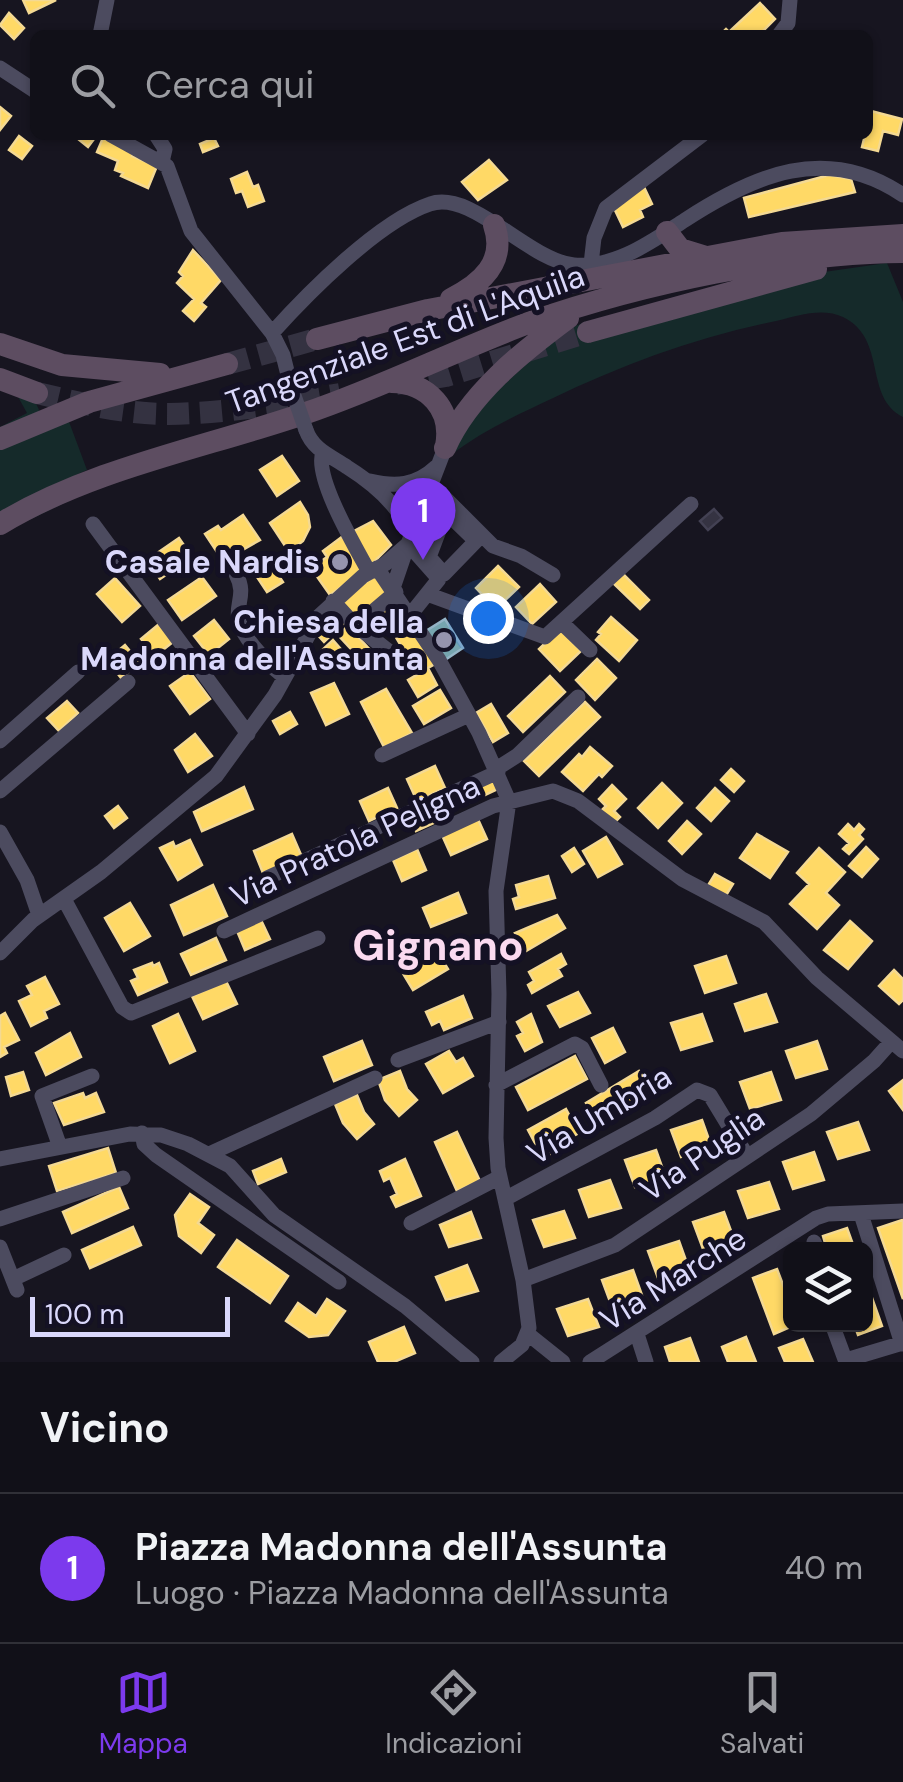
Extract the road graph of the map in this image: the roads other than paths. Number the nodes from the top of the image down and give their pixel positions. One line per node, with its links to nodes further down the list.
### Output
1 (107, 0): 3 (street)
2 (790, 0): 4 (street)
3 (101, 30)
4 (783, 30)
5 (0, 68): 6 (street)
6 (30, 87)
7 (120, 140): 10 (street)
8 (159, 140): 10 (street)
9 (695, 140): 16 (street)
10 (162, 162): 20 (street)
11 (903, 195): 13 (street)
12 (494, 226): 16 (street); 18 (highway); 20 (street)
13 (668, 232): 15 (highway); 16 (street)
14 (902, 247): 15 (highway, Tangenziale Est di L'Aquila); 17 (highway, Tangenziale Est di L'Aquila); 19 (highway)
15 (710, 258): 18 (highway, Tangenziale Est di L'Aquila)
16 (591, 264)
17 (586, 305): 26 (highway, Tangenziale Est di L'Aquila); 30 (highway)
18 (428, 310): 21 (highway, Tangenziale Est di L'Aquila)
19 (588, 332)
20 (272, 333): 29 (street, bridge)
21 (317, 339)
22 (0, 344): 24 (highway)
23 (227, 364): 24 (highway, Tangenziale Est di L'Aquila)
24 (188, 374): 28 (highway, Tangenziale Est di L'Aquila)
25 (0, 380): 27 (highway)
26 (388, 383): 30 (highway); 35 (highway, Tangenziale Est di L'Aquila)
27 (37, 392)
28 (0, 439)
29 (323, 452): 31 (street); 39 (street)
30 (442, 456): 31 (street); 32 (street)
31 (366, 480): 37 (street)
32 (429, 490): 34 (street); 37 (street)
33 (691, 504): 46 (street)
34 (463, 522): 38 (street); 38 (street); 41 (street)
35 (0, 524)
36 (93, 524): 55 (street)
37 (410, 540): 38 (street); 39 (street); 42 (street)
38 (434, 567): 43 (street)
39 (373, 570): 42 (street); 44 (street)
40 (236, 574): 51 (street)
41 (553, 575)
42 (395, 590): 45 (street); 47 (street)
43 (427, 594): 45 (street); 46 (street)
44 (333, 601): 47 (street); 51 (street)
45 (410, 614): 54 (street)
46 (562, 623): 48 (street)
47 (356, 626): 49 (street)
48 (590, 650)
49 (390, 653)
50 (78, 672): 56 (street)
51 (285, 677): 55 (street)
52 (128, 682): 59 (street)
53 (578, 697): 58 (street)
54 (469, 715): 57 (street); 58 (street)
55 (248, 734): 63 (street)
56 (0, 740)
57 (382, 755)
58 (497, 770): 60 (street); 62 (street)
59 (0, 792)
60 (509, 802): 65 (street, Via Pratola Peligna); 68 (street); 69 (street, Via Pratola Peligna)
61 (3, 843): 64 (street)
62 (267, 878)
63 (64, 899): 64 (street); 66 (street)
64 (40, 915): 67 (street)
65 (224, 931)
66 (318, 938)
67 (0, 953)
68 (498, 1022): 70 (street); 74 (street)
69 (897, 1046): 78 (street, Via Puglia)
70 (398, 1060)
71 (92, 1076): 76 (street)
72 (375, 1078): 77 (street)
73 (601, 1085): 74 (street)
74 (496, 1086): 80 (street)
75 (142, 1133): 76 (street); 77 (street); 92 (street)
76 (60, 1147): 79 (street)
77 (209, 1154): 98 (street)
78 (747, 1156): 82 (street, Via Umbria); 91 (street, Via Puglia)
79 (0, 1159)
80 (500, 1177): 82 (street); 86 (street)
81 (124, 1178): 85 (street)
82 (505, 1199): 91 (street)
83 (903, 1211): 84 (street, Via Marche)
84 (861, 1214): 87 (street, Via Marche); 96 (street)
85 (0, 1219)
86 (411, 1223)
87 (791, 1242)
88 (0, 1247): 90 (street)
89 (783, 1247): 95 (street, Via Marche)
90 (64, 1255)
91 (522, 1280): 94 (street)
92 (339, 1282)
93 (841, 1333): 97 (street)
94 (528, 1334): 99 (street); 100 (street)
95 (637, 1334): 101 (street, Via Marche); 102 (street)
96 (903, 1344): 97 (street)
97 (846, 1361)
98 (472, 1362)
99 (502, 1362)
100 (563, 1362)
101 (590, 1362)
102 (646, 1362)

